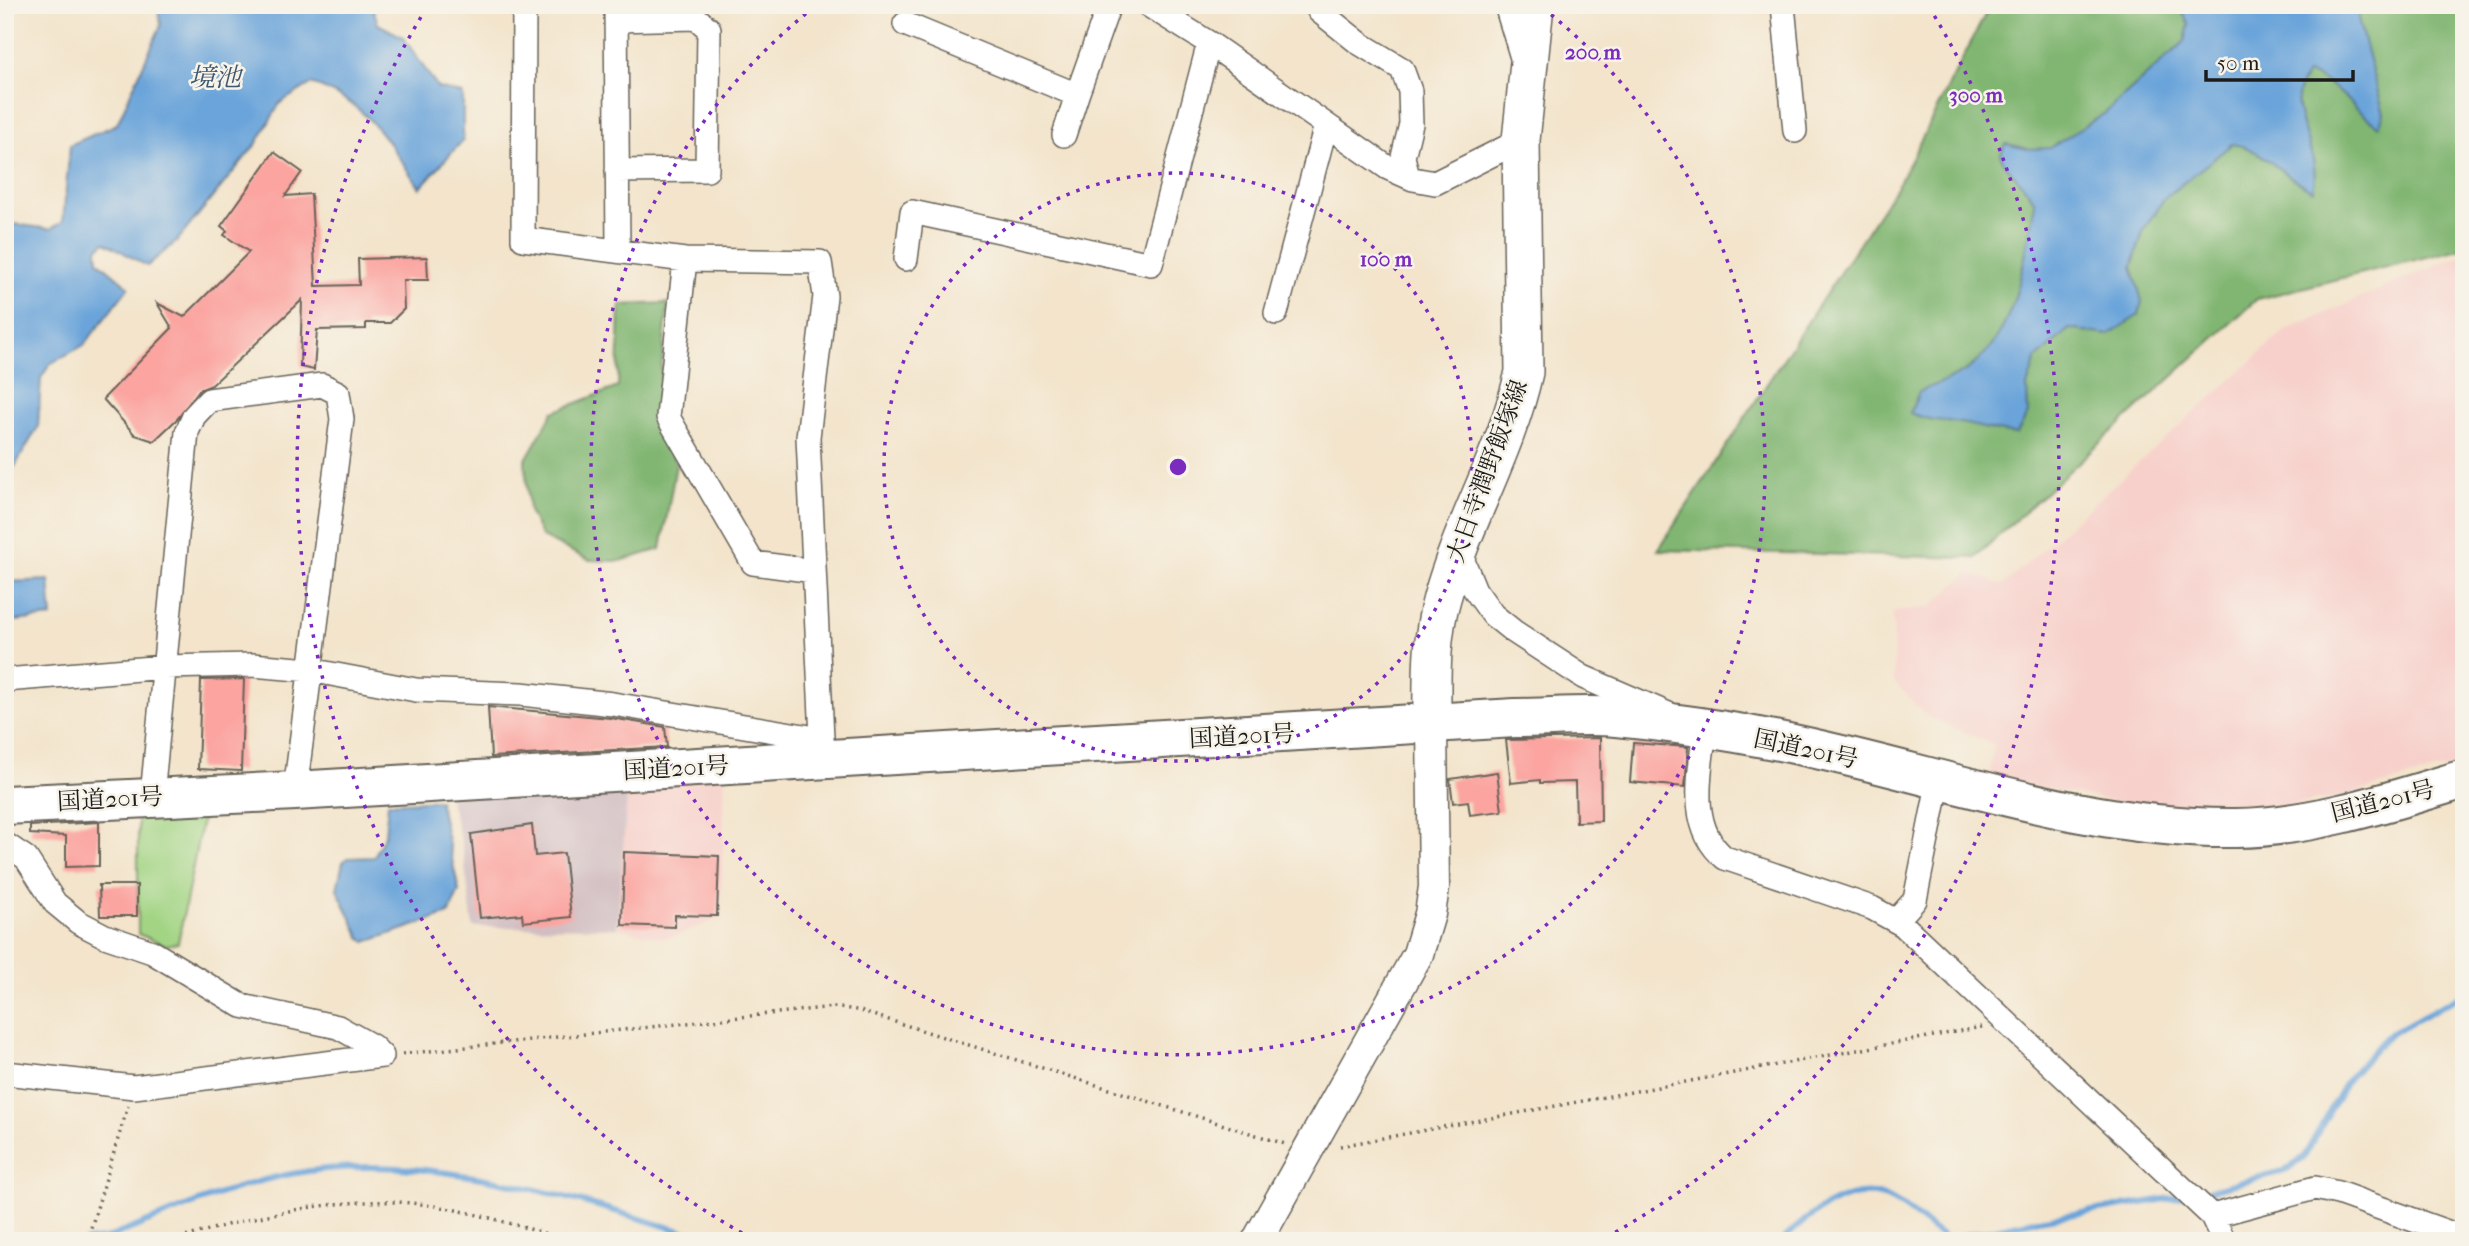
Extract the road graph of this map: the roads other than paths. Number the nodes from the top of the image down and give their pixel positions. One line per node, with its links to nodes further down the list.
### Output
1 (524, 5): 19 (street)
2 (1109, 5): 12 (street)
3 (1148, 5): 10 (street)
4 (1321, 5): 18 (street)
5 (1506, 5): 11 (street)
6 (1535, 5): 11 (main road, 大日寺潤野飯塚線)
7 (1783, 5): 14 (street)
8 (616, 13): 17 (street); 17 (street)
9 (905, 24): 12 (street)
10 (1209, 43): 13 (street); 20 (street)
11 (1526, 71): 16 (main road, 大日寺潤野飯塚線)
12 (1077, 96): 15 (street)
13 (1326, 125): 18 (street); 22 (street)
14 (1795, 131)
15 (1064, 135)
16 (1521, 140): 18 (street); 23 (main road, 大日寺潤野飯塚線)
17 (617, 171): 19 (street)
18 (1408, 177)
19 (618, 249): 21 (street)
20 (905, 259)
21 (685, 260): 24 (street); 24 (street)
22 (1276, 313)
23 (1458, 549): 28 (main road, 大日寺潤野飯塚線); 29 (street)
24 (814, 571): 30 (street)
25 (164, 667): 26 (street); 26 (street); 27 (street); 34 (street)
26 (310, 670): 30 (street); 33 (street)
27 (5, 680)
28 (1432, 725): 29 (highway, 国道201号); 30 (highway, 国道201号); 41 (street)
29 (1705, 730): 31 (highway, 国道201号); 37 (street)
30 (822, 749): 33 (highway, 国道201号)
31 (1939, 779): 32 (highway, 国道201号); 37 (street)
32 (2464, 779)
33 (295, 791): 34 (highway, 国道201号)
34 (152, 796): 35 (highway, 国道201号)
35 (5, 805)
36 (5, 844): 38 (street)
37 (1895, 921): 39 (street)
38 (5, 1073)
39 (2212, 1216): 40 (street); 42 (street)
40 (2464, 1238)
41 (1257, 1241)
42 (2224, 1241)

